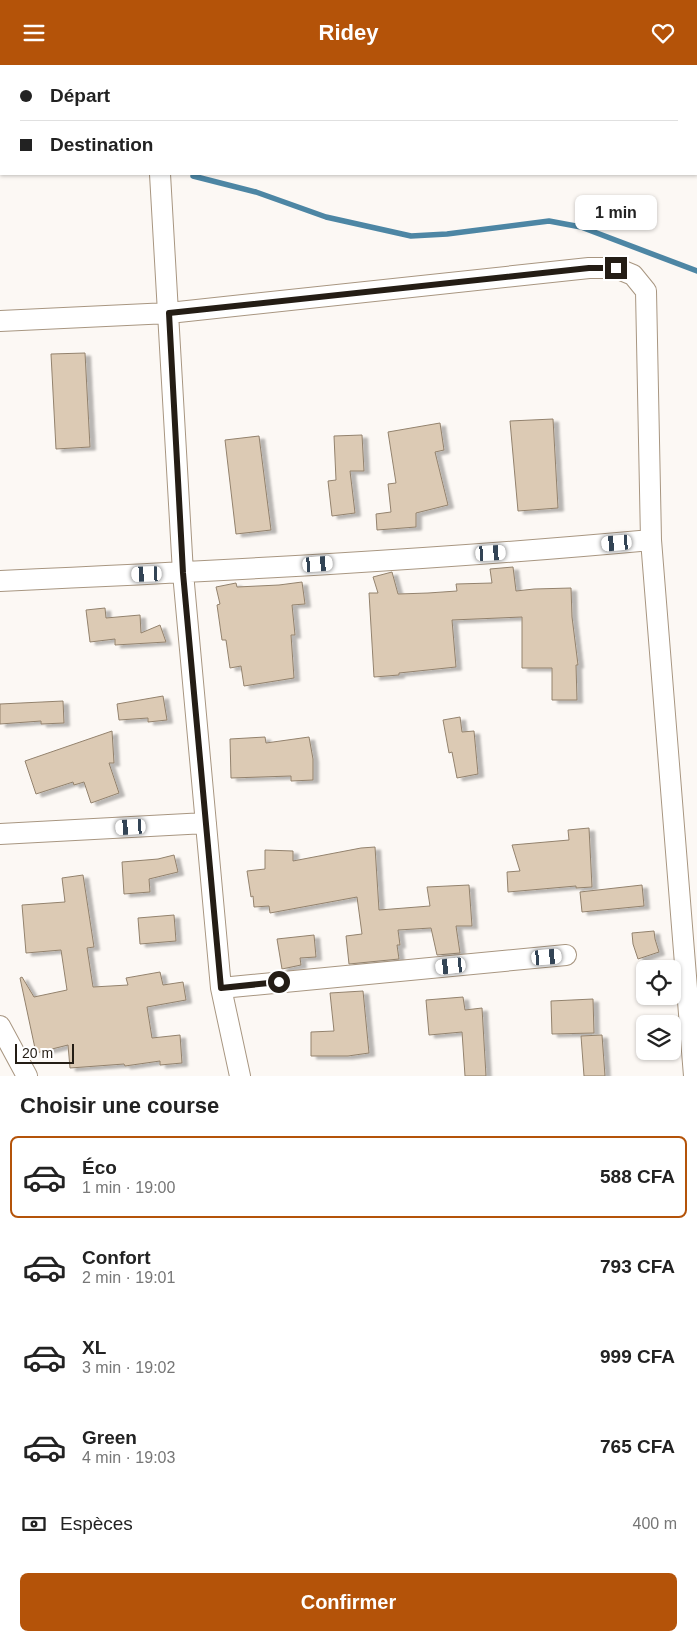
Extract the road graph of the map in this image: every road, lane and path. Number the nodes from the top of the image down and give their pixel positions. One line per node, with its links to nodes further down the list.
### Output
1 (160, 175): 2 (street)
2 (169, 313): 3 (street); 4 (street); 5 (street)
3 (0, 321)
4 (651, 539): 5 (street); 14 (street)
5 (183, 573): 6 (street); 7 (street)
6 (0, 581)
7 (206, 823): 8 (street); 10 (street)
8 (0, 834)
9 (566, 955): 10 (street)
10 (221, 988): 13 (street)
11 (0, 1027): 12 (street)
12 (27, 1076)
13 (240, 1076)
14 (694, 1076)

